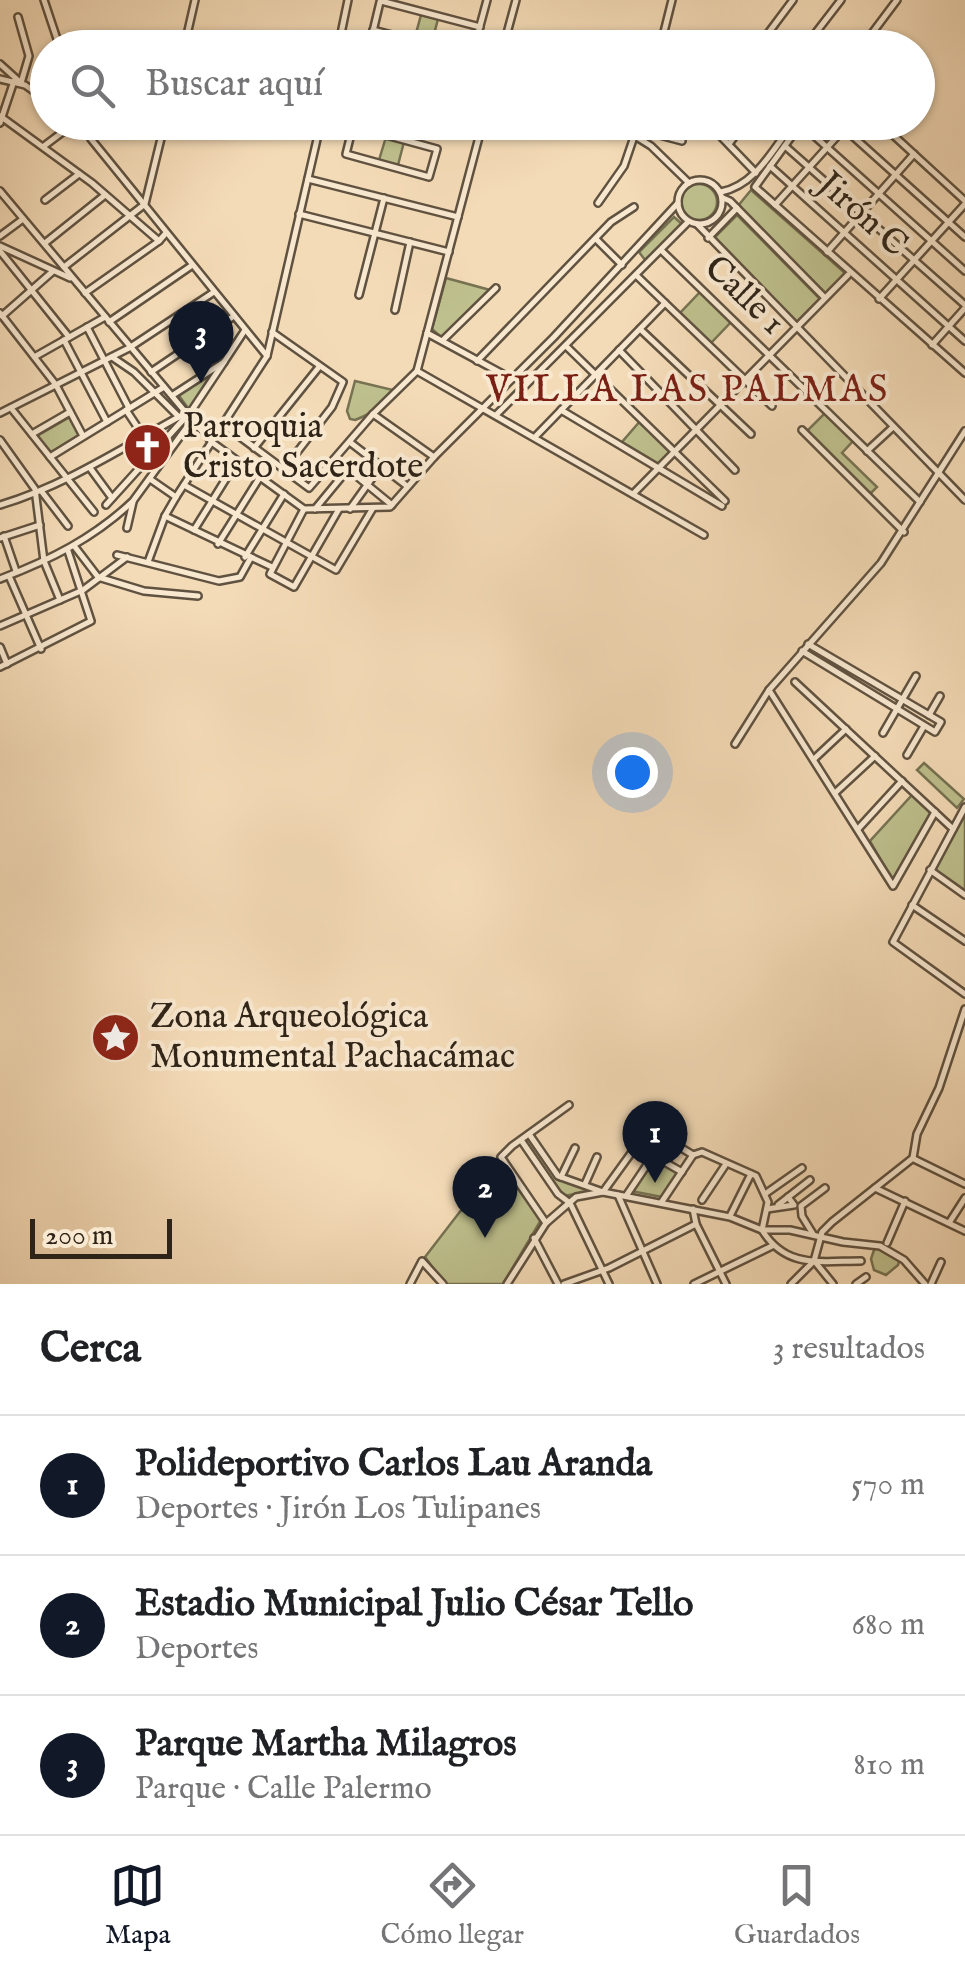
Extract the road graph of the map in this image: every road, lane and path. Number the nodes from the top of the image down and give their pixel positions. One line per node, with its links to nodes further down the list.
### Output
1 (44, 0): 13 (street)
2 (195, 0): 14 (street)
3 (348, 0): 15 (street)
4 (487, 0): 12 (street)
5 (516, 0): 18 (street)
6 (672, 0): 19 (street)
7 (794, 0): 20 (street)
8 (841, 0): 21 (street)
9 (897, 0): 22 (street)
10 (381, 1): 12 (street); 16 (street)
11 (18, 17): 25 (street)
12 (480, 27): 17 (street)
13 (54, 30)
14 (188, 30)
15 (342, 30)
16 (373, 30)
17 (479, 30)
18 (508, 30)
19 (664, 30)
20 (771, 30)
21 (818, 30)
22 (874, 30)
23 (0, 64): 25 (street)
24 (0, 79): 25 (street)
25 (17, 82): 26 (street); 27 (street)
26 (30, 90)
27 (1, 119): 28 (street)
28 (30, 138)
29 (34, 140): 50 (street)
30 (51, 140): 50 (street)
31 (91, 140): 71 (street)
32 (162, 140): 71 (street)
33 (317, 140): 59 (street)
34 (349, 140): 35 (street)
35 (407, 140)
36 (478, 140): 78 (street)
37 (633, 140): 72 (street)
38 (646, 140): 60 (street)
39 (678, 140): 48 (street)
40 (724, 140): 49 (street)
41 (731, 140): 49 (street)
42 (784, 140): 56 (street)
43 (789, 140): 51 (street)
44 (818, 140): 52 (street)
45 (834, 140): 52 (street)
46 (856, 140): 58 (street)
47 (899, 140): 53 (street)
48 (682, 141)
49 (728, 144): 56 (street)
50 (43, 146): 57 (street)
51 (785, 146): 54 (street); 55 (street)
52 (827, 148): 55 (street); 64 (street)
53 (914, 154): 58 (street); 69 (street)
54 (770, 166): 61 (street, Jirón C); 73 (street)
55 (809, 167): 61 (street); 77 (street)
56 (756, 173): 62 (street)
57 (79, 174): 65 (street); 68 (street)
58 (896, 175): 64 (street); 82 (street)
59 (308, 179): 67 (street); 76 (street)
60 (689, 183): 66 (street); 70 (street)
61 (792, 186): 73 (street); 86 (street, Jirón C)
62 (734, 190): 66 (street); 66 (street)
63 (0, 191): 80 (street)
64 (879, 194): 77 (street); 91 (street)
65 (105, 196): 79 (street); 94 (street)
66 (724, 197): 75 (street); 83 (street)
67 (384, 198): 78 (street); 85 (street)
68 (45, 200)
69 (965, 202): 82 (street)
70 (678, 203): 81 (street); 99 (street)
71 (146, 204): 79 (street); 84 (street)
72 (598, 204)
73 (775, 205): 98 (street)
74 (634, 207): 89 (street)
75 (737, 208): 90 (street); 116 (street)
76 (300, 214): 85 (street); 131 (street)
77 (862, 214): 86 (street); 100 (street)
78 (458, 216): 97 (street)
79 (130, 218): 92 (street); 103 (street)
80 (23, 219): 87 (street); 94 (street)
81 (688, 222): 83 (street); 96 (street)
82 (948, 222): 88 (street); 91 (street)
83 (697, 224): 90 (street)
84 (166, 233): 92 (street); 102 (street)
85 (374, 233): 93 (street); 115 (street)
86 (844, 233): 98 (street); 110 (street, Jirón C)
87 (0, 236)
88 (965, 237)
89 (596, 238): 101 (street); 145 (street)
90 (708, 238): 127 (street)
91 (932, 241): 100 (street); 105 (street)
92 (159, 242): 114 (street)
93 (410, 242): 97 (street); 120 (street)
94 (44, 244): 103 (street)
95 (0, 248): 106 (street); 112 (street)
96 (662, 251): 104 (street); 140 (street, Calle 1)
97 (448, 252): 132 (street)
98 (827, 252): 117 (street)
99 (631, 256): 101 (street); 104 (street)
100 (914, 260): 110 (street); 119 (street)
101 (622, 265): 124 (street)
102 (191, 266): 113 (street); 123 (street)
103 (63, 267): 109 (street)
104 (644, 269): 108 (street)
105 (965, 271)
106 (52, 272): 109 (street); 112 (street)
107 (848, 274): 116 (street)
108 (637, 276): 118 (street); 130 (street)
109 (73, 278): 114 (street)
110 (897, 280): 117 (street); 125 (street, Jirón C)
111 (496, 288): 134 (street)
112 (31, 290): 121 (street); 133 (street)
113 (214, 292): 122 (street); 138 (street)
114 (84, 293): 123 (street)
115 (359, 295)
116 (825, 297): 127 (street)
117 (879, 299): 136 (street)
118 (665, 304): 128 (street); 154 (street)
119 (965, 306): 125 (street)
120 (395, 310)
121 (1, 316): 141 (street)
122 (234, 316): 129 (street); 149 (street)
123 (107, 320): 126 (street); 138 (street)
124 (564, 326): 130 (street); 153 (street)
125 (949, 326): 135 (street, Jirón C); 136 (street)
126 (87, 327): 133 (street); 144 (street)
127 (796, 328): 140 (street); 174 (street)
128 (640, 329): 139 (street); 159 (street)
129 (245, 330): 142 (street); 146 (street)
130 (582, 330): 137 (street)
131 (272, 332): 142 (street); 147 (street)
132 (427, 333): 134 (street); 148 (street)
133 (66, 339): 141 (street); 150 (street)
134 (444, 340): 145 (street)
135 (965, 340)
136 (932, 345): 152 (street)
137 (566, 346): 151 (street); 169 (street)
138 (129, 348): 143 (street); 149 (street)
139 (619, 350): 151 (street); 175 (street)
140 (769, 355): 154 (street); 188 (street, Calle 1)
141 (36, 356): 155 (street)
142 (267, 356): 173 (street)
143 (112, 357): 144 (street); 157 (street)
144 (105, 361): 150 (street); 163 (street)
145 (478, 361): 153 (street)
146 (224, 362): 158 (street); 167 (street)
147 (319, 367): 186 (street); 195 (street)
148 (417, 371): 161 (street); 168 (street)
149 (151, 372): 156 (street)
150 (82, 373): 155 (street); 172 (street)
151 (596, 374): 164 (street); 187 (street)
152 (965, 374)
153 (512, 380): 161 (street)
154 (745, 380): 159 (street); 160 (street)
155 (56, 385): 162 (street); 165 (street)
156 (164, 387): 157 (street); 158 (street)
157 (155, 392): 163 (street); 170 (street)
158 (173, 395): 167 (street)
159 (720, 406): 175 (street); 179 (street)
160 (772, 406)
161 (483, 407): 169 (street); 190 (street)
162 (11, 408): 166 (street); 178 (street)
163 (128, 409): 172 (street); 181 (street)
164 (562, 410): 182 (street); 193 (street)
165 (70, 412): 178 (street); 180 (street)
166 (0, 413)
167 (186, 413): 170 (street); 171 (street); 208 (street)
168 (373, 414): 185 (street); 190 (street)
169 (496, 415): 182 (street)
170 (178, 417): 181 (street)
171 (192, 420): 184 (street); 199 (street)
172 (107, 422): 180 (street)
173 (224, 425): 184 (street); 186 (street)
174 (892, 428): 188 (street); 197 (street)
175 (697, 429): 187 (street); 196 (street)
176 (802, 430): 229 (street)
177 (965, 431): 197 (street)
178 (32, 434): 189 (street)
179 (751, 434)
180 (83, 436): 189 (street)
181 (144, 436): 194 (street)
182 (535, 437): 206 (street)
183 (0, 440): 204 (street)
184 (212, 443): 191 (street); 202 (street)
185 (350, 443): 192 (street); 195 (street)
186 (254, 448): 195 (street)
187 (675, 451): 193 (street); 193 (street)
188 (867, 451): 212 (street, Calle 1)
189 (50, 457): 200 (street)
190 (434, 457): 203 (street)
191 (237, 461): 198 (street); 211 (street)
192 (381, 466): 201 (street); 203 (street)
193 (660, 467): 206 (street)
194 (90, 468): 200 (street); 208 (street)
195 (284, 470)
196 (736, 470)
197 (937, 474): 209 (street); 212 (street)
198 (260, 477): 205 (street); 223 (street)
199 (149, 478): 207 (street); 210 (street)
200 (68, 480): 204 (street); 221 (street)
201 (367, 484): 215 (street); 218 (street); 220 (street)
202 (184, 485): 207 (street); 211 (street)
203 (407, 486): 215 (street)
204 (39, 493): 213 (street); 224 (street); 225 (street)
205 (284, 494): 217 (street); 228 (street)
206 (634, 494): 230 (street)
207 (176, 497): 222 (street)
208 (112, 498): 214 (street)
209 (965, 500)
210 (133, 502): 226 (street); 234 (street)
211 (211, 502): 223 (street); 227 (street)
212 (920, 502): 229 (street)
213 (0, 503)
214 (106, 505)
215 (391, 506): 216 (street)
216 (373, 508): 220 (street); 239 (street)
217 (304, 509): 218 (street); 233 (street)
218 (315, 509): 219 (street)
219 (340, 509): 220 (street); 239 (street)
220 (350, 509)
221 (94, 512)
222 (165, 516): 227 (street); 241 (street)
223 (236, 516): 228 (street); 232 (street)
224 (40, 526): 231 (street); 240 (street)
225 (68, 526)
226 (127, 528)
227 (194, 530): 232 (street)
228 (262, 530): 233 (street); 238 (street)
229 (904, 532): 252 (street)
230 (704, 535)
231 (2, 537): 243 (street)
232 (218, 544): 238 (street)
233 (285, 544): 239 (street); 242 (street)
234 (75, 547): 235 (street); 245 (street)
235 (68, 551): 240 (street); 247 (street)
236 (116, 554): 237 (street)
237 (127, 557): 241 (street); 245 (street)
238 (248, 558): 241 (street); 242 (street)
239 (311, 558): 242 (street)
240 (44, 561): 243 (street); 249 (street)
241 (148, 562)
242 (271, 571)
243 (17, 572): 244 (street)
244 (9, 576): 246 (street); 250 (street)
245 (98, 577): 247 (street); 248 (street)
246 (0, 579)
247 (83, 590): 249 (street); 254 (street)
248 (198, 596)
249 (60, 600): 250 (street)
250 (26, 615): 251 (street); 254 (street)
251 (0, 626)
252 (808, 644): 255 (street); 261 (street)
253 (0, 647): 256 (street)
254 (41, 649): 256 (street)
255 (801, 650): 259 (street); 262 (street)
256 (4, 666)
257 (916, 676): 261 (street)
258 (796, 682): 265 (street)
259 (769, 690): 267 (street); 270 (street)
260 (940, 696): 263 (street)
261 (902, 700): 262 (street); 263 (street)
262 (896, 709): 264 (street); 266 (street)
263 (930, 716): 264 (street)
264 (924, 726): 269 (street)
265 (846, 729): 268 (street); 270 (street)
266 (883, 733)
267 (735, 744)
268 (875, 756): 271 (street); 272 (street)
269 (907, 756)
270 (814, 759): 272 (street)
271 (902, 781): 274 (street); 275 (street)
272 (835, 793): 275 (street)
273 (965, 807): 276 (street)
274 (935, 812): 275 (street); 276 (street)
275 (858, 829)
276 (953, 829): 277 (street)
277 (930, 870): 278 (street); 279 (street)
278 (965, 894)
279 (912, 904): 280 (street); 281 (street)
280 (965, 941)
281 (965, 994)
282 (965, 1009): 291 (street)
283 (569, 1105): 284 (street)
284 (528, 1134): 286 (street); 296 (street)
285 (645, 1134): 302 (street)
286 (521, 1140): 309 (street); 314 (street)
287 (574, 1148): 296 (street)
288 (693, 1155): 289 (street); 292 (street); 294 (street)
289 (653, 1156): 294 (street); 305 (street)
290 (596, 1157): 298 (street)
291 (913, 1158): 299 (street); 301 (street)
292 (726, 1164): 295 (street); 307 (street)
293 (802, 1168): 304 (street)
294 (682, 1172): 310 (street)
295 (751, 1174): 304 (street); 313 (street)
296 (560, 1178): 298 (street)
297 (810, 1180): 312 (street)
298 (585, 1184): 302 (street)
299 (965, 1184)
300 (825, 1188): 319 (street)
301 (875, 1188): 308 (street); 319 (street)
302 (603, 1192): 303 (street); 309 (street)
303 (618, 1194): 305 (street); 323 (street)
304 (765, 1194): 312 (street)
305 (626, 1196): 310 (street)
306 (965, 1198): 315 (street)
307 (702, 1200)
308 (905, 1201): 315 (street); 321 (street)
309 (570, 1202): 314 (street); 327 (street)
310 (661, 1203): 311 (street)
311 (693, 1209): 313 (street); 316 (street)
312 (767, 1209): 317 (street)
313 (730, 1216): 317 (street)
314 (546, 1222): 320 (street)
315 (950, 1223): 318 (street)
316 (696, 1224): 323 (street); 328 (street)
317 (762, 1230): 319 (street); 322 (street)
318 (965, 1232)
319 (818, 1237): 324 (street); 341 (street)
320 (534, 1238): 332 (street); 333 (street)
321 (887, 1243)
322 (772, 1246): 324 (street); 328 (street)
323 (643, 1252): 327 (street); 335 (street)
324 (814, 1261): 325 (street); 338 (street); 339 (street)
325 (860, 1261)
326 (941, 1262): 341 (street)
327 (602, 1270): 333 (street); 334 (street)
328 (720, 1272): 336 (street); 337 (street)
329 (866, 1277): 340 (street)
330 (410, 1284): 331 (street)
331 (442, 1284)
332 (508, 1284)
333 (561, 1284)
334 (609, 1284)
335 (657, 1284)
336 (694, 1284)
337 (726, 1284)
338 (791, 1284)
339 (833, 1284)
340 (856, 1284)
341 (928, 1284)

